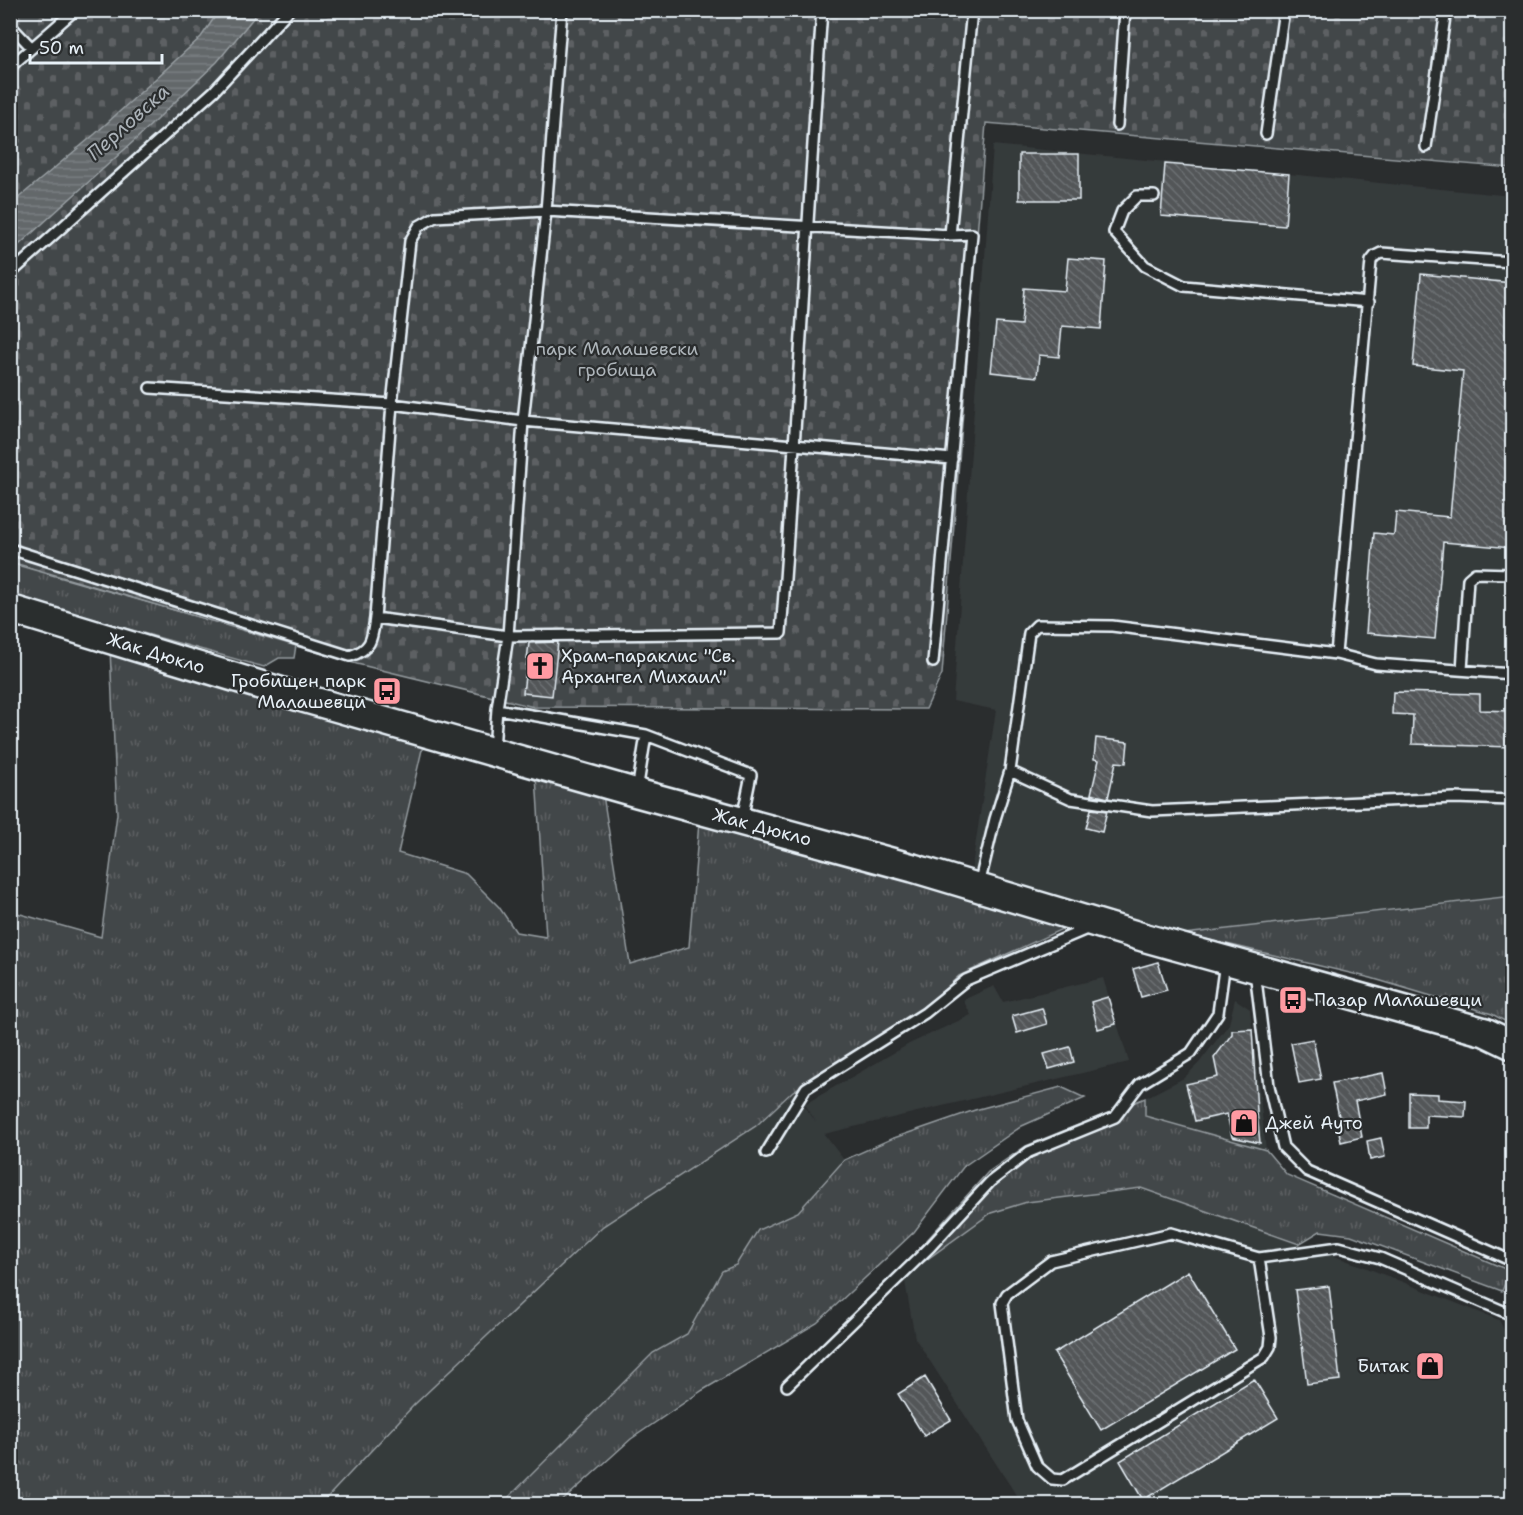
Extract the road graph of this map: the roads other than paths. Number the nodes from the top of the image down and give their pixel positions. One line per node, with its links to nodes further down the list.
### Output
1 (75, 10): 10 (lane)
2 (289, 10): 20 (lane)
3 (562, 10): 16 (lane)
4 (822, 10): 17 (lane)
5 (972, 10): 18 (lane)
6 (1125, 10): 12 (lane)
7 (1284, 10): 13 (lane)
8 (1446, 10): 14 (lane)
9 (10, 25): 10 (lane)
10 (32, 48): 11 (lane)
11 (10, 67)
12 (1117, 125)
13 (1266, 134)
14 (1426, 147)
15 (1154, 196): 21 (lane)
16 (546, 211): 17 (lane); 23 (lane); 24 (lane)
17 (807, 226): 18 (lane); 25 (lane)
18 (950, 235): 26 (lane)
19 (1512, 262): 21 (lane)
20 (10, 274)
21 (1369, 302): 32 (lane)
22 (150, 388): 23 (lane)
23 (392, 404): 24 (lane); 30 (lane)
24 (523, 421): 25 (lane); 31 (lane)
25 (795, 444): 26 (lane); 31 (lane)
26 (952, 459): 33 (lane)
27 (10, 549): 30 (lane)
28 (1512, 574): 34 (lane)
29 (10, 609): 38 (street, Жак Дюкло)
30 (375, 618): 31 (lane)
31 (508, 636): 36 (lane)
32 (1336, 654): 34 (lane); 39 (lane)
33 (933, 662)
34 (1462, 670): 35 (lane)
35 (1512, 674)
36 (497, 709): 37 (lane); 38 (lane)
37 (646, 735): 40 (lane); 42 (lane)
38 (494, 752): 40 (street, Жак Дюкло)
39 (1010, 771): 41 (lane); 43 (lane)
40 (637, 793): 42 (street, Жак Дюкло)
41 (1512, 800)
42 (741, 822): 43 (street, Жак Дюкло)
43 (978, 888): 44 (street, Жак Дюкло)
44 (1099, 924): 45 (street, Жак Дюкло); 48 (lane)
45 (1225, 960): 46 (street, Жак Дюкло); 52 (lane)
46 (1255, 968): 47 (street, Жак Дюкло); 50 (lane)
47 (1512, 1046)
48 (766, 1153)
49 (1259, 1258): 49 (lane); 51 (lane)
50 (1512, 1261)
51 (1512, 1315)
52 (787, 1386)

